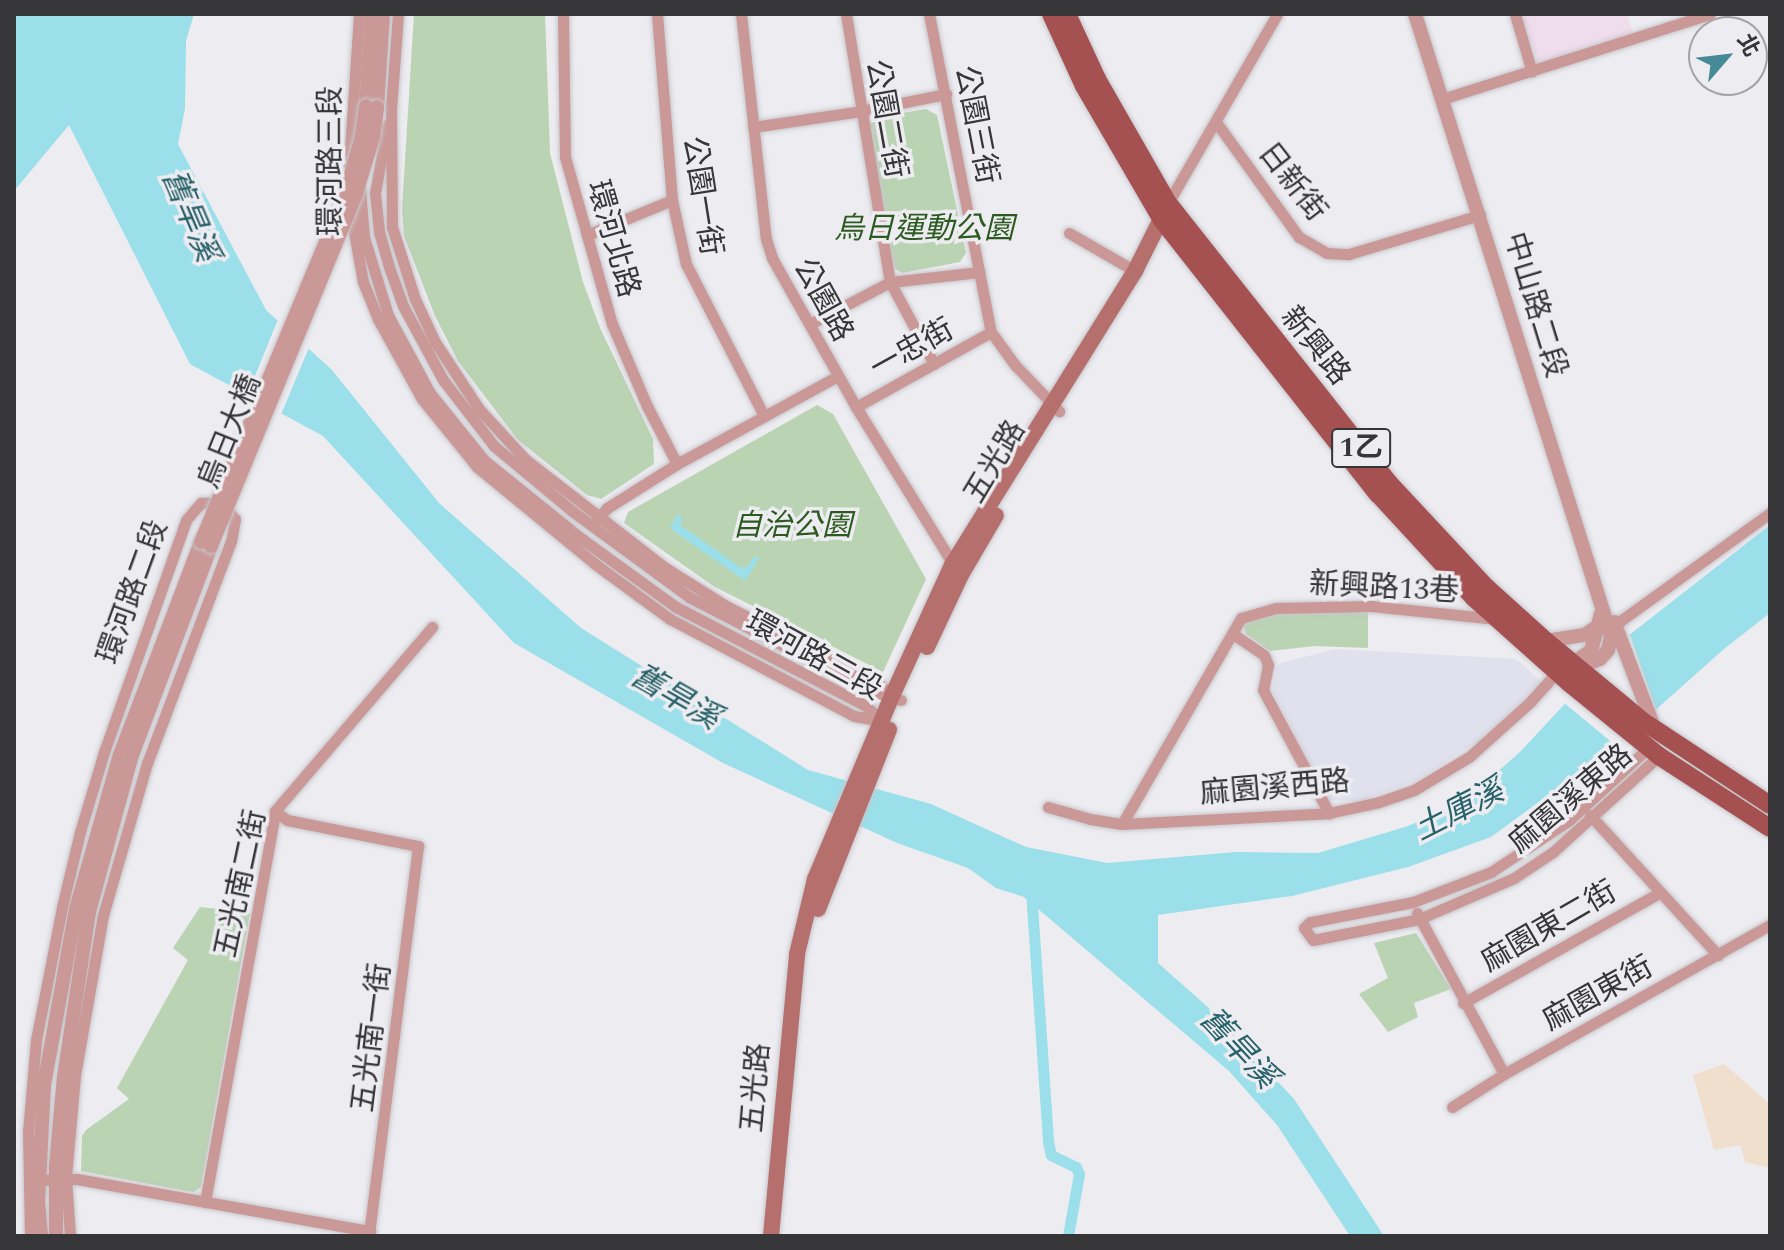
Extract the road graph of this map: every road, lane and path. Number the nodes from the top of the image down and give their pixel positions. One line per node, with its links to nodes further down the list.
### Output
1 (359, 14): 42 (street, 環河路三段)
2 (370, 14): 42 (street, 環河路三段); 44 (street, 烏日大橋, bridge)
3 (383, 14): 44 (street, 烏日大橋, bridge)
4 (398, 14): 19 (street, 環河路三段)
5 (563, 14): 27 (street, 環河北路)
6 (657, 14): 23 (street, 公園一街)
7 (741, 14): 22 (street, 公園路)
8 (846, 14): 20 (street, 公園二街)
9 (929, 14): 17 (street, 公園三街)
10 (1051, 14): 25 (main road, 新興路 / 1乙)
11 (1067, 14): 25 (main road, 新興路 / 1乙)
12 (1277, 14): 21 (street, 五光路)
13 (1415, 14): 18 (street, 中山路二段)
14 (1515, 14): 16 (street)
15 (1688, 19): 16 (street)
16 (1532, 72): 18 (street)
17 (946, 94): 20 (street); 29 (street, 公園三街)
18 (1442, 99): 24 (street, 中山路二段)
19 (391, 109): 40 (street, 環河路三段); 41 (street, 環河路三段)
20 (861, 111): 22 (street); 30 (street, 公園二街)
21 (1216, 122): 24 (street, 日新街); 25 (street, 五光路)
22 (753, 127): 31 (street, 公園路)
23 (672, 200): 27 (street); 37 (street, 公園一街)
24 (1480, 215): 46 (street, 中山路二段)
25 (1166, 218): 28 (main road, 五光路); 36 (main road, 五光路); 45 (main road, 新興路 / 1乙); 49 (main road, 新興路 / 1乙)
26 (1069, 233): 28 (street)
27 (587, 235): 38 (street, 環河北路)
28 (1135, 271): 36 (main road, 五光路)
29 (979, 272): 30 (street); 32 (street, 公園三街)
30 (890, 282): 31 (street); 33 (street, 公園二街)
31 (810, 324): 34 (street, 公園路)
32 (991, 332): 33 (street, 一忠街); 36 (street, 公園三街)
33 (934, 364): 35 (street, 一忠街)
34 (838, 376): 35 (street, 公園路); 37 (street)
35 (856, 407): 43 (street, 公園路)
36 (1055, 407): 43 (main road, 五光路)
37 (764, 416): 38 (street)
38 (677, 464): 40 (street)
39 (1770, 513): 46 (street)
40 (600, 516): 41 (street); 51 (street, 環河路三段)
41 (592, 527): 42 (street); 51 (street, 環河路三段)
42 (579, 544): 52 (street, 環河路三段)
43 (957, 570): 51 (main road, 五光路)
44 (175, 618): 66 (street, 烏日大橋)
45 (1496, 619): 48 (street, 新興路13巷); 50 (main road, 新興路 / 1乙)
46 (1606, 620): 49 (street); 50 (street, 中山路二段); 53 (street)
47 (432, 627): 58 (street, 五光南二街)
48 (1233, 634): 59 (street); 61 (street)
49 (1546, 641): 50 (main road, 新興路 / 1乙)
50 (1572, 671): 53 (main road, 1乙); 59 (street, 麻園溪西路)
51 (896, 698): 52 (main road, 五光路)
52 (886, 723): 63 (main road, 五光路)
53 (1645, 725): 54 (main road, 1乙); 55 (main road, 1乙)
54 (1653, 752): 57 (street, 麻園溪東路); 60 (street, 麻園溪東路); 62 (main road, 1乙)
55 (1770, 805)
56 (1048, 807): 61 (street, 麻園溪西路)
57 (1584, 808): 60 (street, 麻園東二街); 65 (street, 麻園溪東路)
58 (275, 811): 75 (street, 五光南二街); 76 (street, 五光南一街)
59 (1329, 813): 61 (street, 麻園溪西路)
60 (1592, 818): 64 (street, 麻園東二街); 67 (street, 麻園溪東路)
61 (1122, 824)
62 (1770, 828)
63 (832, 856): 81 (main road, 五光路); 82 (main road, 五光路)
64 (1659, 893): 69 (street, 麻園東二街); 70 (street, 麻園東二街)
65 (1413, 902): 67 (street); 67 (street, 麻園溪東路)
66 (82, 911): 73 (street, 環河路二段); 74 (street, 環河路二段)
67 (1419, 919): 70 (street)
68 (1770, 925): 69 (street, 麻園東街)
69 (1718, 955): 71 (street, 麻園東街)
70 (1463, 1003): 71 (street)
71 (1504, 1074): 72 (street, 麻園東街)
72 (1452, 1107)
73 (60, 1178): 74 (street); 74 (street, 環河路二段); 75 (street); 79 (street, 環河路二段); 80 (street, 環河路二段)
74 (33, 1180): 77 (street, 環河路二段); 78 (street, 環河路二段)
75 (205, 1202): 76 (street)
76 (370, 1234)
77 (30, 1236)
78 (41, 1236)
79 (56, 1236)
80 (70, 1236)
81 (771, 1236)
82 (782, 1236)

